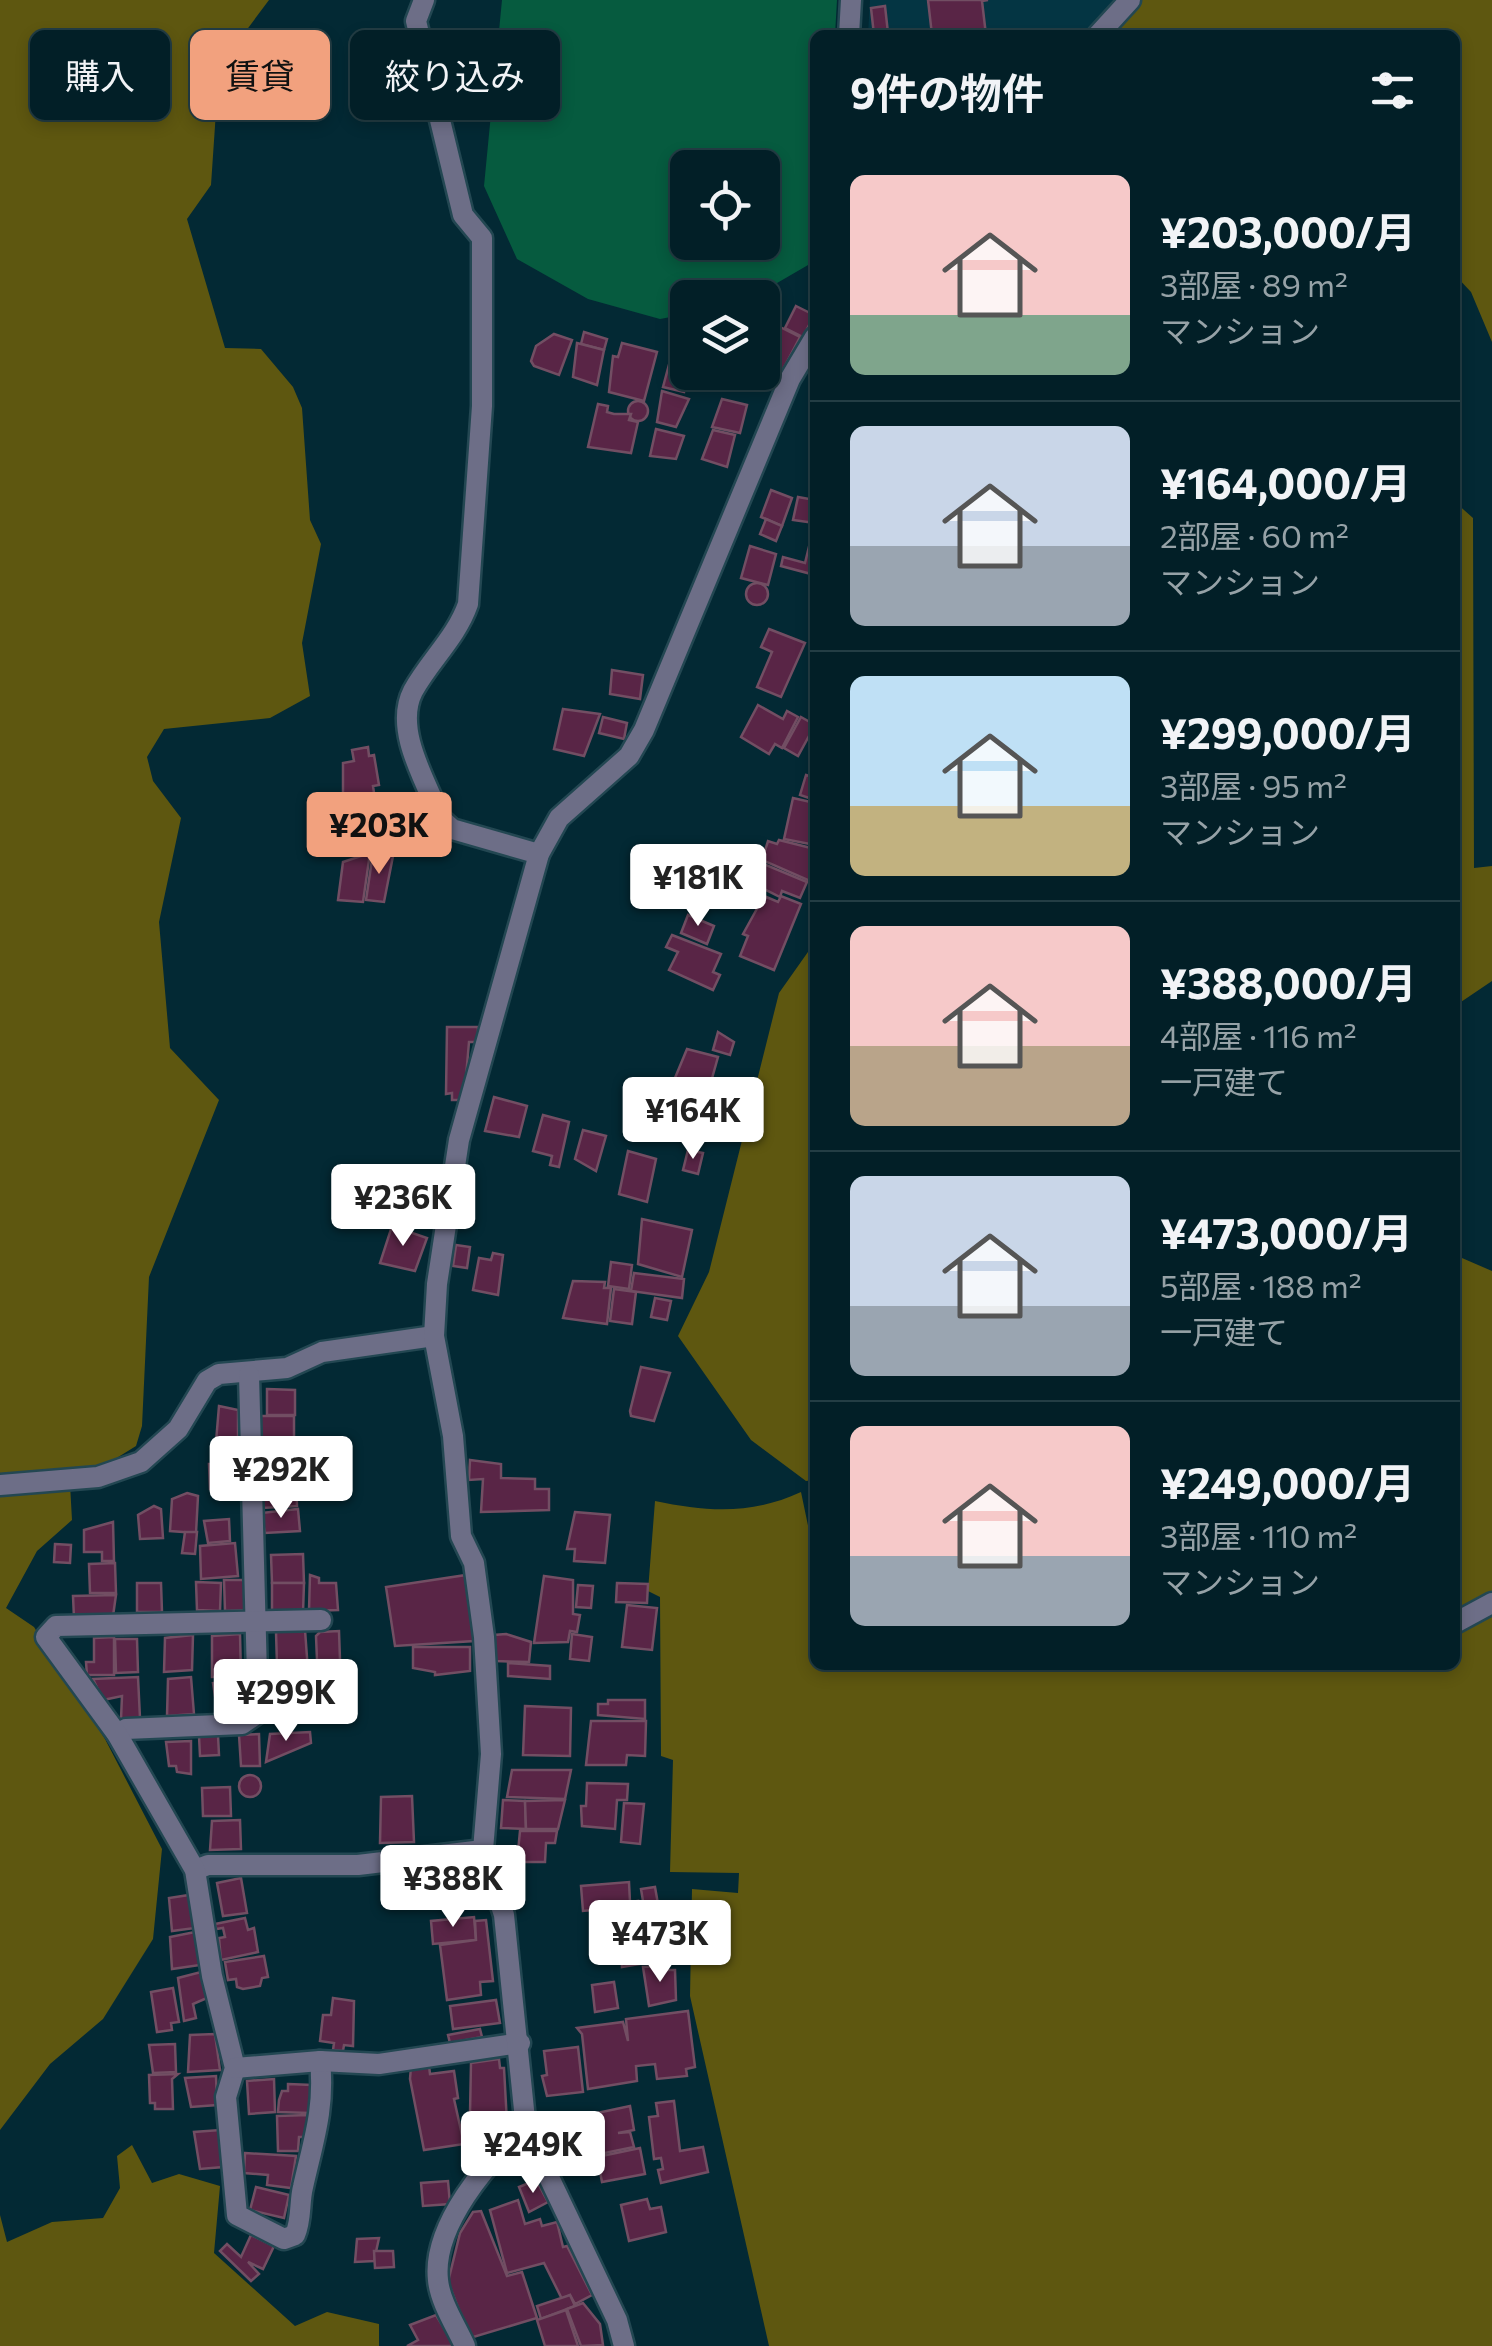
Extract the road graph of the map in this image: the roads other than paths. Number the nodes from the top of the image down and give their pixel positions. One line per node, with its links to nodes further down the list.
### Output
1 (424, 0): 7 (street)
2 (851, 0): 4 (street)
3 (1130, 0): 5 (street)
4 (849, 30)
5 (1103, 30)
6 (810, 345): 7 (street)
7 (539, 854): 8 (street)
8 (434, 1336): 9 (street); 16 (street)
9 (249, 1375): 10 (street); 14 (street)
10 (0, 1485)
11 (1492, 1604): 13 (street)
12 (321, 1620): 14 (street)
13 (1460, 1620)
14 (256, 1622): 15 (street); 15 (street)
15 (117, 1734): 17 (street)
16 (483, 1850): 17 (street); 18 (street)
17 (196, 1870): 20 (street)
18 (520, 2044): 19 (street); 21 (street)
19 (320, 2061): 20 (street); 20 (street)
20 (234, 2068)
21 (526, 2129): 22 (street); 23 (street)
22 (464, 2346)
23 (624, 2346)

